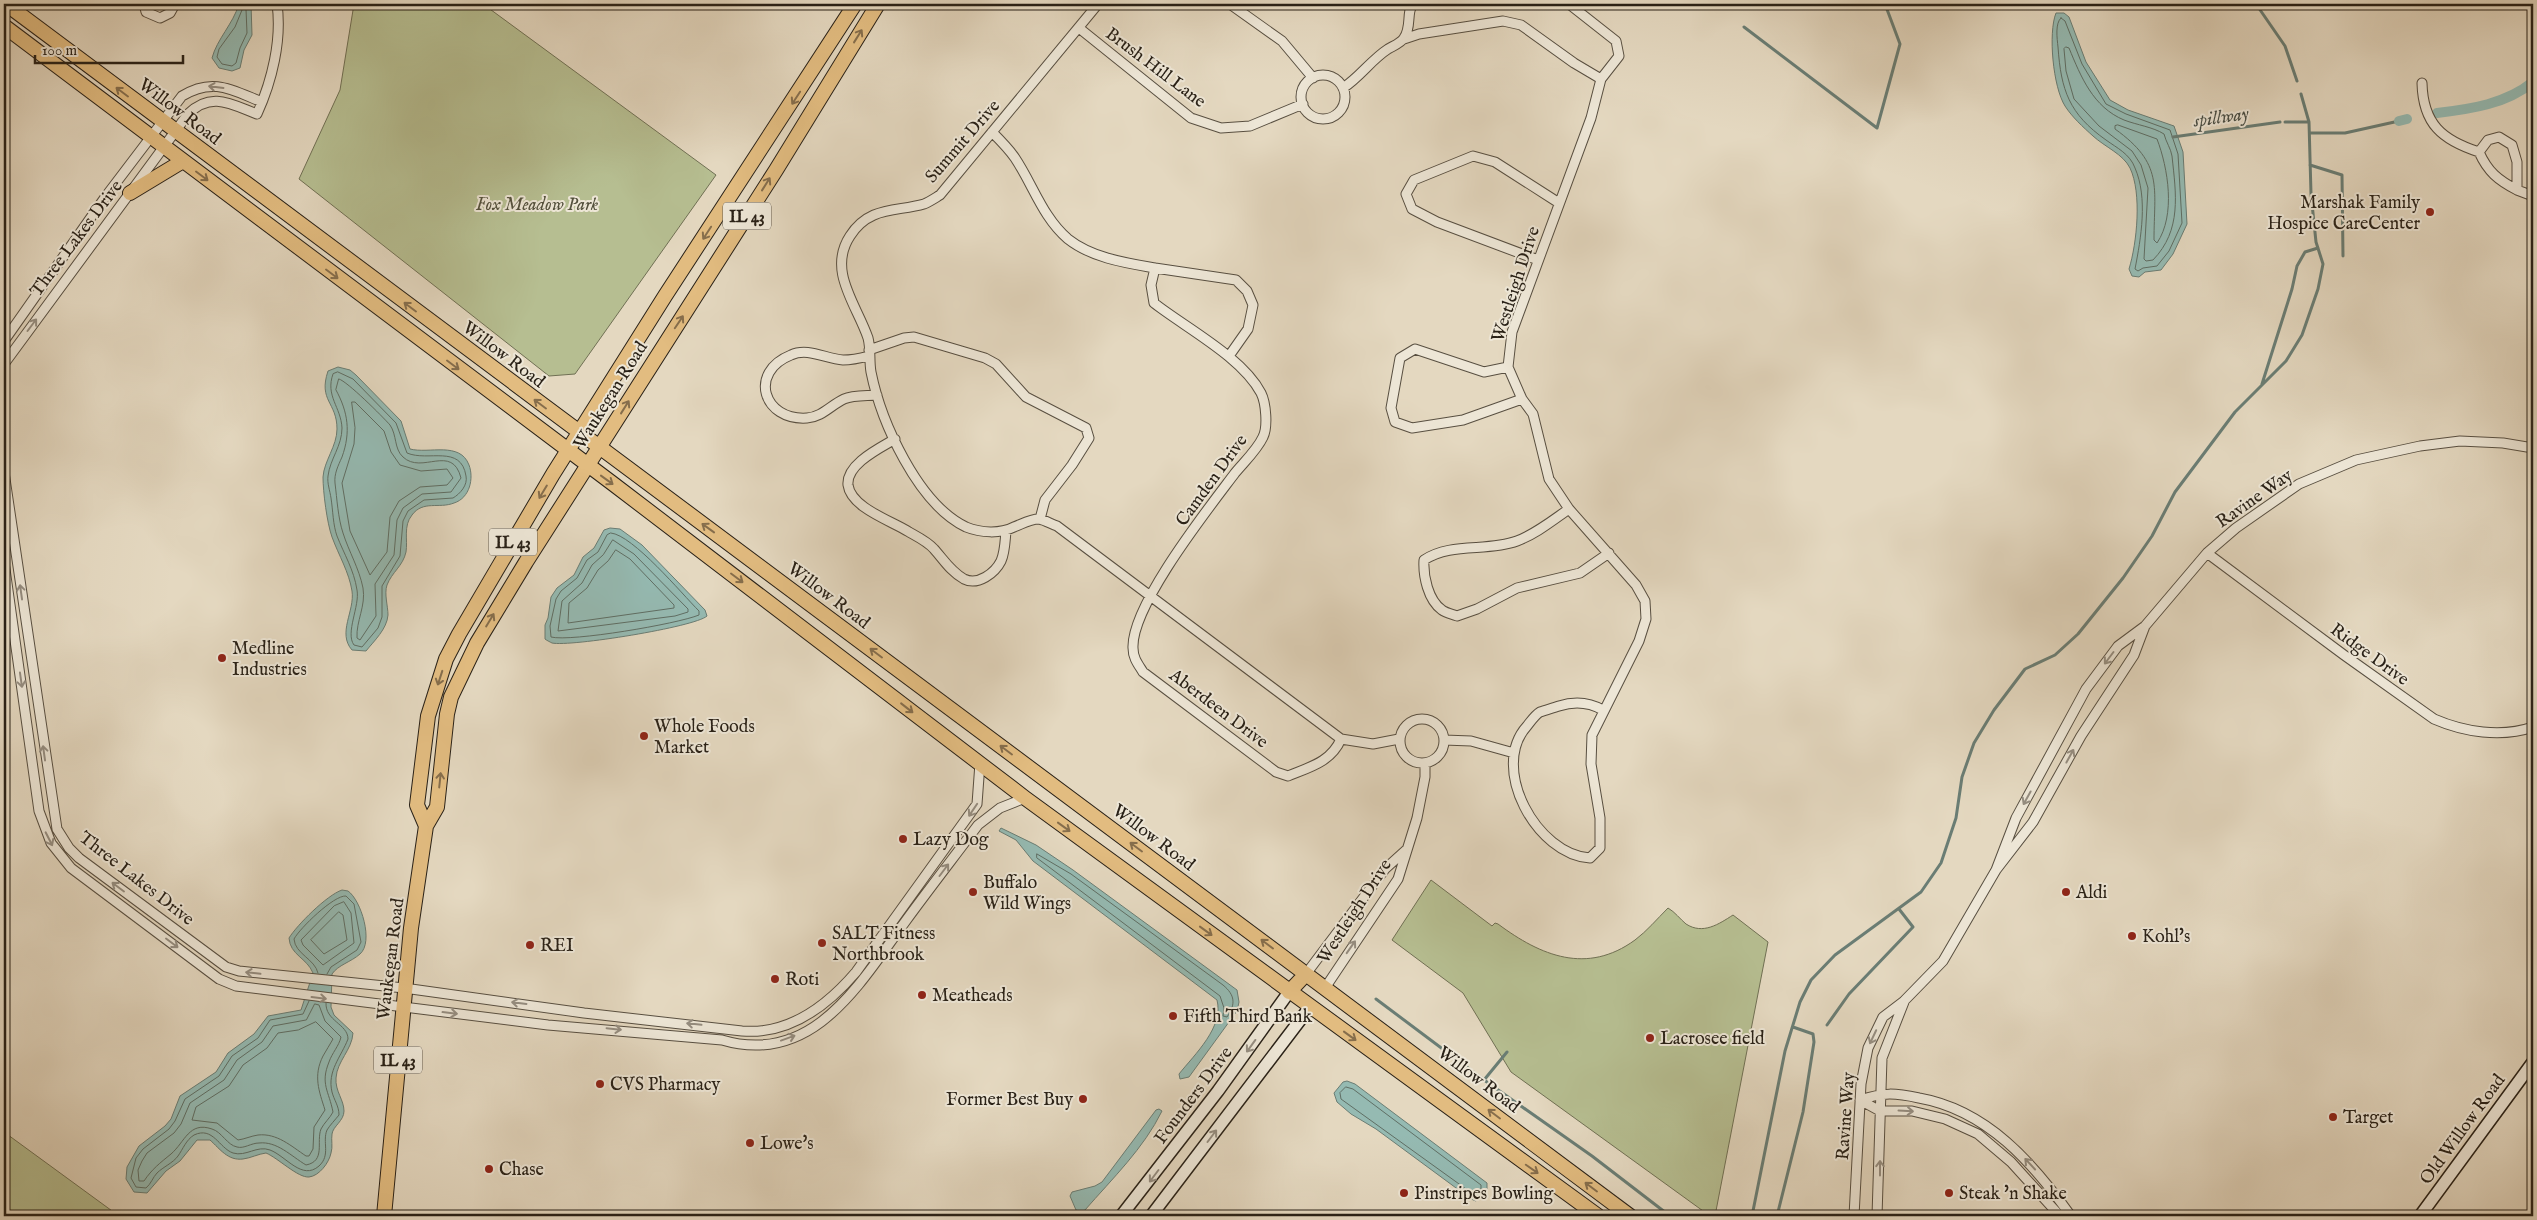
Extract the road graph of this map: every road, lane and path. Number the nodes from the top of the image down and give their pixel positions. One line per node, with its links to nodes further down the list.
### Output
1 (6, 4): 20 (main road, Willow Road, one-way to 1)
2 (144, 4): 3 (street)
3 (175, 4)
4 (277, 4): 18 (street)
5 (855, 4): 40 (main road, Waukegan Road / IL 43, one-way to 40)
6 (878, 4): 42 (main road, Waukegan Road / IL 43, one-way to 6)
7 (1098, 4): 12 (street, Summit Drive)
8 (1230, 4): 14 (street)
9 (1413, 4): 13 (street)
10 (1569, 4): 15 (street, Westleigh Drive)
11 (4, 26): 23 (main road)
12 (1079, 28): 19 (street, Brush Hill Lane); 22 (street, Summit Drive)
13 (1404, 39): 15 (street); 17 (street)
14 (1313, 78): 17 (street); 19 (street)
15 (1601, 79): 30 (street, Westleigh Drive)
16 (2422, 83): 25 (street)
17 (1343, 88): 19 (street)
18 (262, 102): 20 (street, Three Lakes Drive, one-way to 20); 21 (street, Three Lakes Drive)
19 (1303, 104)
20 (162, 121): 21 (main road, Willow Road); 23 (street, Three Lakes Drive)
21 (175, 131): 24 (street, Three Lakes Drive); 40 (main road, Willow Road, one-way to 21)
22 (992, 132): 32 (street); 34 (street, Summit Drive)
23 (150, 137): 24 (main road); 33 (street, Three Lakes Drive)
24 (163, 147): 26 (main road); 28 (street, Three Lakes Drive)
25 (2479, 152): 27 (street); 27 (street)
26 (182, 161): 28 (main road); 44 (main road, one-way to 44)
27 (2517, 190): 29 (street)
28 (130, 193): 36 (street, Three Lakes Drive, one-way to 28)
29 (2533, 196)
30 (1559, 203): 31 (street, Westleigh Drive); 31 (street)
31 (1538, 260): 37 (street, Westleigh Drive)
32 (1155, 268): 35 (street, Camden Drive); 35 (street)
33 (4, 341)
34 (869, 353): 38 (street, Summit Drive); 38 (street); 48 (street)
35 (1229, 356): 53 (street, Camden Drive)
36 (4, 364)
37 (1508, 367): 39 (street, Westleigh Drive); 39 (street)
38 (877, 395): 41 (street, Summit Drive)
39 (1522, 399): 47 (street, Westleigh Drive)
40 (579, 433): 42 (main road, Willow Road); 44 (main road, Waukegan Road / IL 43)
41 (895, 439): 49 (street, Summit Drive); 49 (street)
42 (599, 448): 45 (main road, Waukegan Road / IL 43); 67 (main road, Willow Road, one-way to 42)
43 (2533, 448): 51 (street, Ravine Way)
44 (568, 451): 45 (main road); 64 (main road, Waukegan Road / IL 43, one-way to 64)
45 (588, 466): 61 (main road, one-way to 61); 64 (main road, Waukegan Road / IL 43, one-way to 45)
46 (4, 472): 68 (street, Three Lakes Drive, one-way to 46)
47 (1569, 509): 50 (street, Westleigh Drive); 50 (street)
48 (1040, 519): 49 (street, Summit Drive); 53 (street)
49 (1006, 531)
50 (1609, 553): 55 (street, Westleigh Drive)
51 (2207, 553): 54 (street, Ravine Way); 56 (street, Ridge Drive)
52 (4, 562): 72 (street, Three Lakes Drive, one-way to 72)
53 (1149, 596): 57 (street); 57 (street, Aberdeen Drive)
54 (2145, 626): 66 (street, Ravine Way, one-way to 54); 66 (street, Ravine Way, one-way to 66)
55 (1603, 710): 60 (street, Westleigh Drive); 60 (street, Westleigh Drive)
56 (2533, 726)
57 (1341, 739): 58 (street)
58 (1399, 739): 59 (street); 62 (street)
59 (1444, 740): 60 (street); 62 (street)
60 (1514, 753)
61 (980, 763): 63 (main road); 68 (street, Three Lakes Drive, one-way to 68)
62 (1425, 763): 65 (street, Westleigh Drive)
63 (1025, 798): 70 (main road, one-way to 70); 72 (street, Three Lakes Drive, one-way to 63)
64 (426, 826): 68 (main road, Waukegan Road / IL 43)
65 (1406, 850): 67 (street, Westleigh Drive); 69 (street, Westleigh Drive, one-way to 65)
66 (1996, 870): 71 (street, Ravine Way)
67 (1306, 974): 69 (main road, Willow Road); 70 (main road)
68 (404, 988): 72 (main road, Waukegan Road / IL 43)
69 (1325, 988): 73 (main road); 82 (main road, Willow Road, one-way to 69)
70 (1289, 992): 73 (main road); 79 (main road, Founders Drive, one-way to 79)
71 (1904, 1002): 75 (street, Ravine Way); 76 (street, Ravine Way, one-way to 76)
72 (402, 1008): 78 (main road, Waukegan Road / IL 43)
73 (1310, 1008): 80 (main road, one-way to 73); 81 (main road, one-way to 81)
74 (2533, 1062): 87 (main road, Old Willow Road)
75 (1880, 1093): 76 (street); 77 (street, Ravine Way); 86 (street, one-way to 75)
76 (1860, 1100): 77 (street); 83 (street, Ravine Way)
77 (1880, 1111): 84 (street, Ravine Way, one-way to 77); 85 (street, one-way to 85)
78 (384, 1216)
79 (1120, 1216)
80 (1151, 1216)
81 (1598, 1216)
82 (1630, 1216)
83 (1854, 1216)
84 (1877, 1216)
85 (2060, 1216)
86 (2071, 1216)
87 (2420, 1216)

